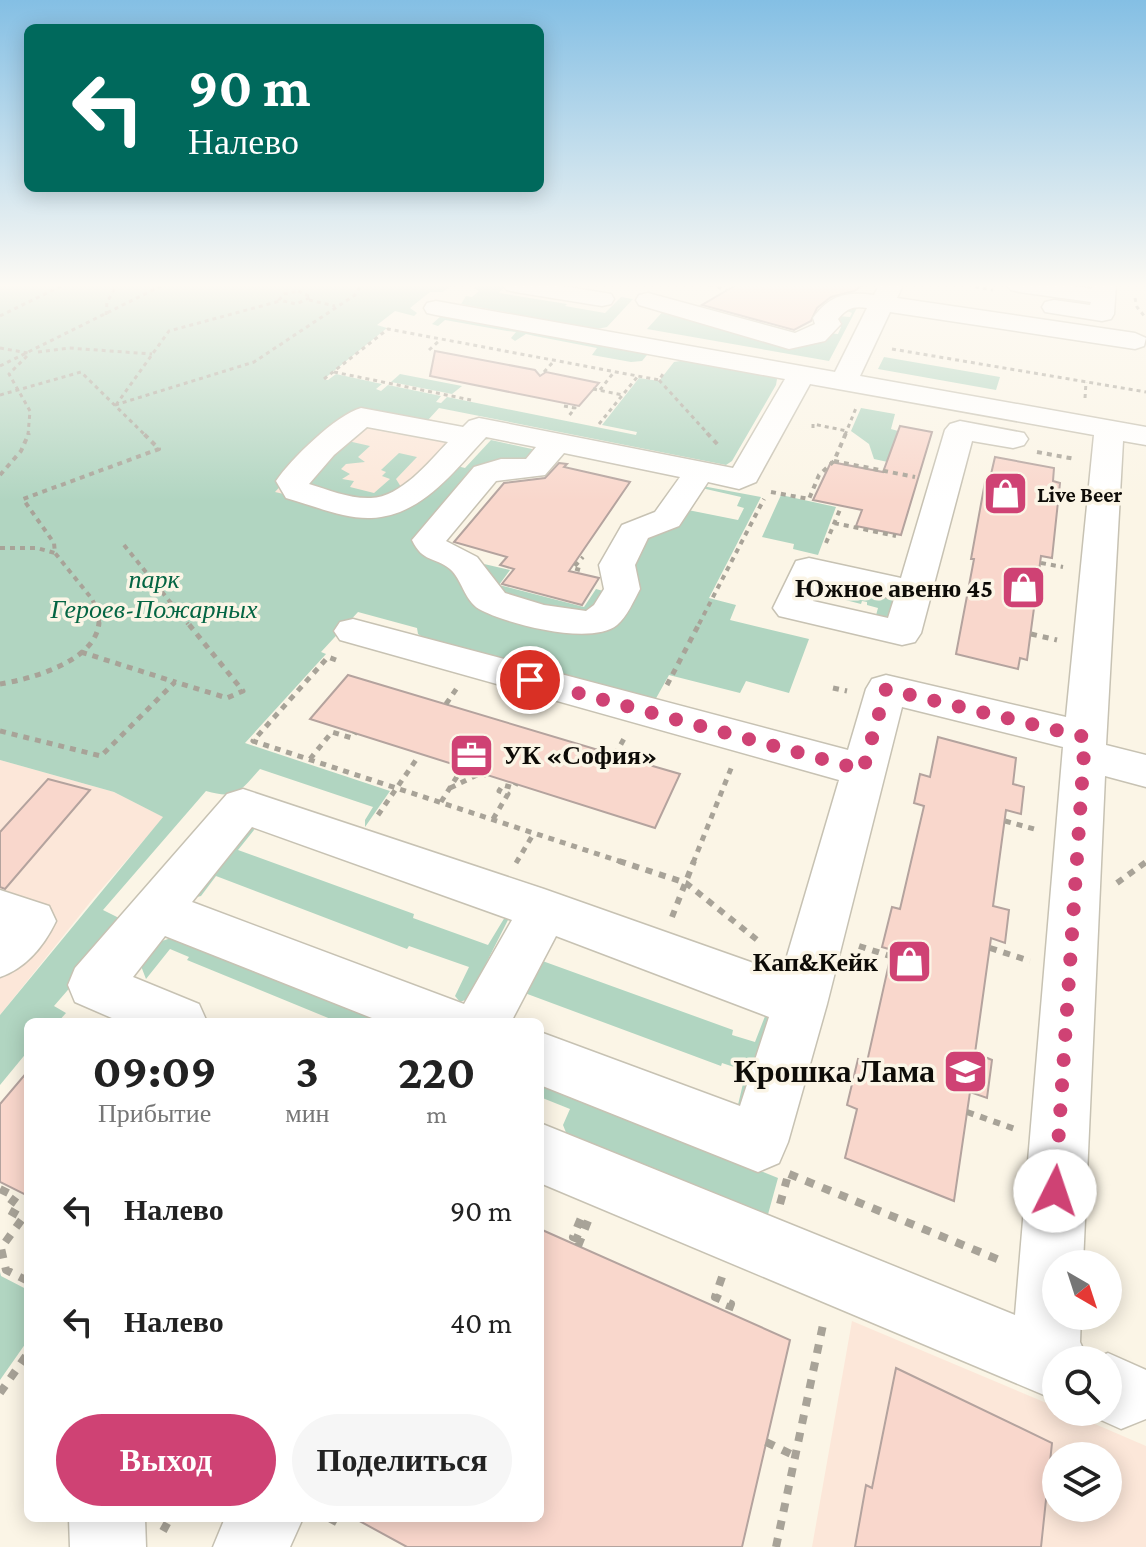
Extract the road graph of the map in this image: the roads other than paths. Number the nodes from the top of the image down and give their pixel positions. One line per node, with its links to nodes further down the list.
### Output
1 (582, 357): 4 (lane)
2 (637, 357): 4 (lane)
3 (856, 357): 6 (lane)
4 (654, 369): 5 (lane)
5 (802, 374): 6 (lane); 11 (lane)
6 (844, 381): 10 (lane)
7 (1146, 436): 10 (lane)
8 (469, 437): 8 (lane); 9 (lane)
9 (557, 443): 11 (lane); 11 (lane)
10 (1098, 451): 13 (lane); 15 (lane)
11 (690, 483): 12 (lane)
12 (719, 502)
13 (915, 592)
14 (348, 647): 16 (lane)
15 (1085, 746): 16 (lane); 17 (lane); 28 (lane)
16 (863, 770): 22 (lane)
17 (1146, 771)
18 (156, 910): 19 (lane); 23 (lane); 24 (lane)
19 (544, 910): 22 (lane); 25 (lane)
20 (0, 911): 21 (lane)
21 (0, 955)
22 (806, 982): 26 (lane)
23 (171, 1018)
24 (435, 1018)
25 (485, 1018)
26 (544, 1060)
27 (544, 1155): 29 (lane)
28 (1051, 1346)
29 (1042, 1360)
30 (107, 1522): 32 (lane)
31 (263, 1522): 33 (lane)
32 (108, 1547)
33 (251, 1547)

